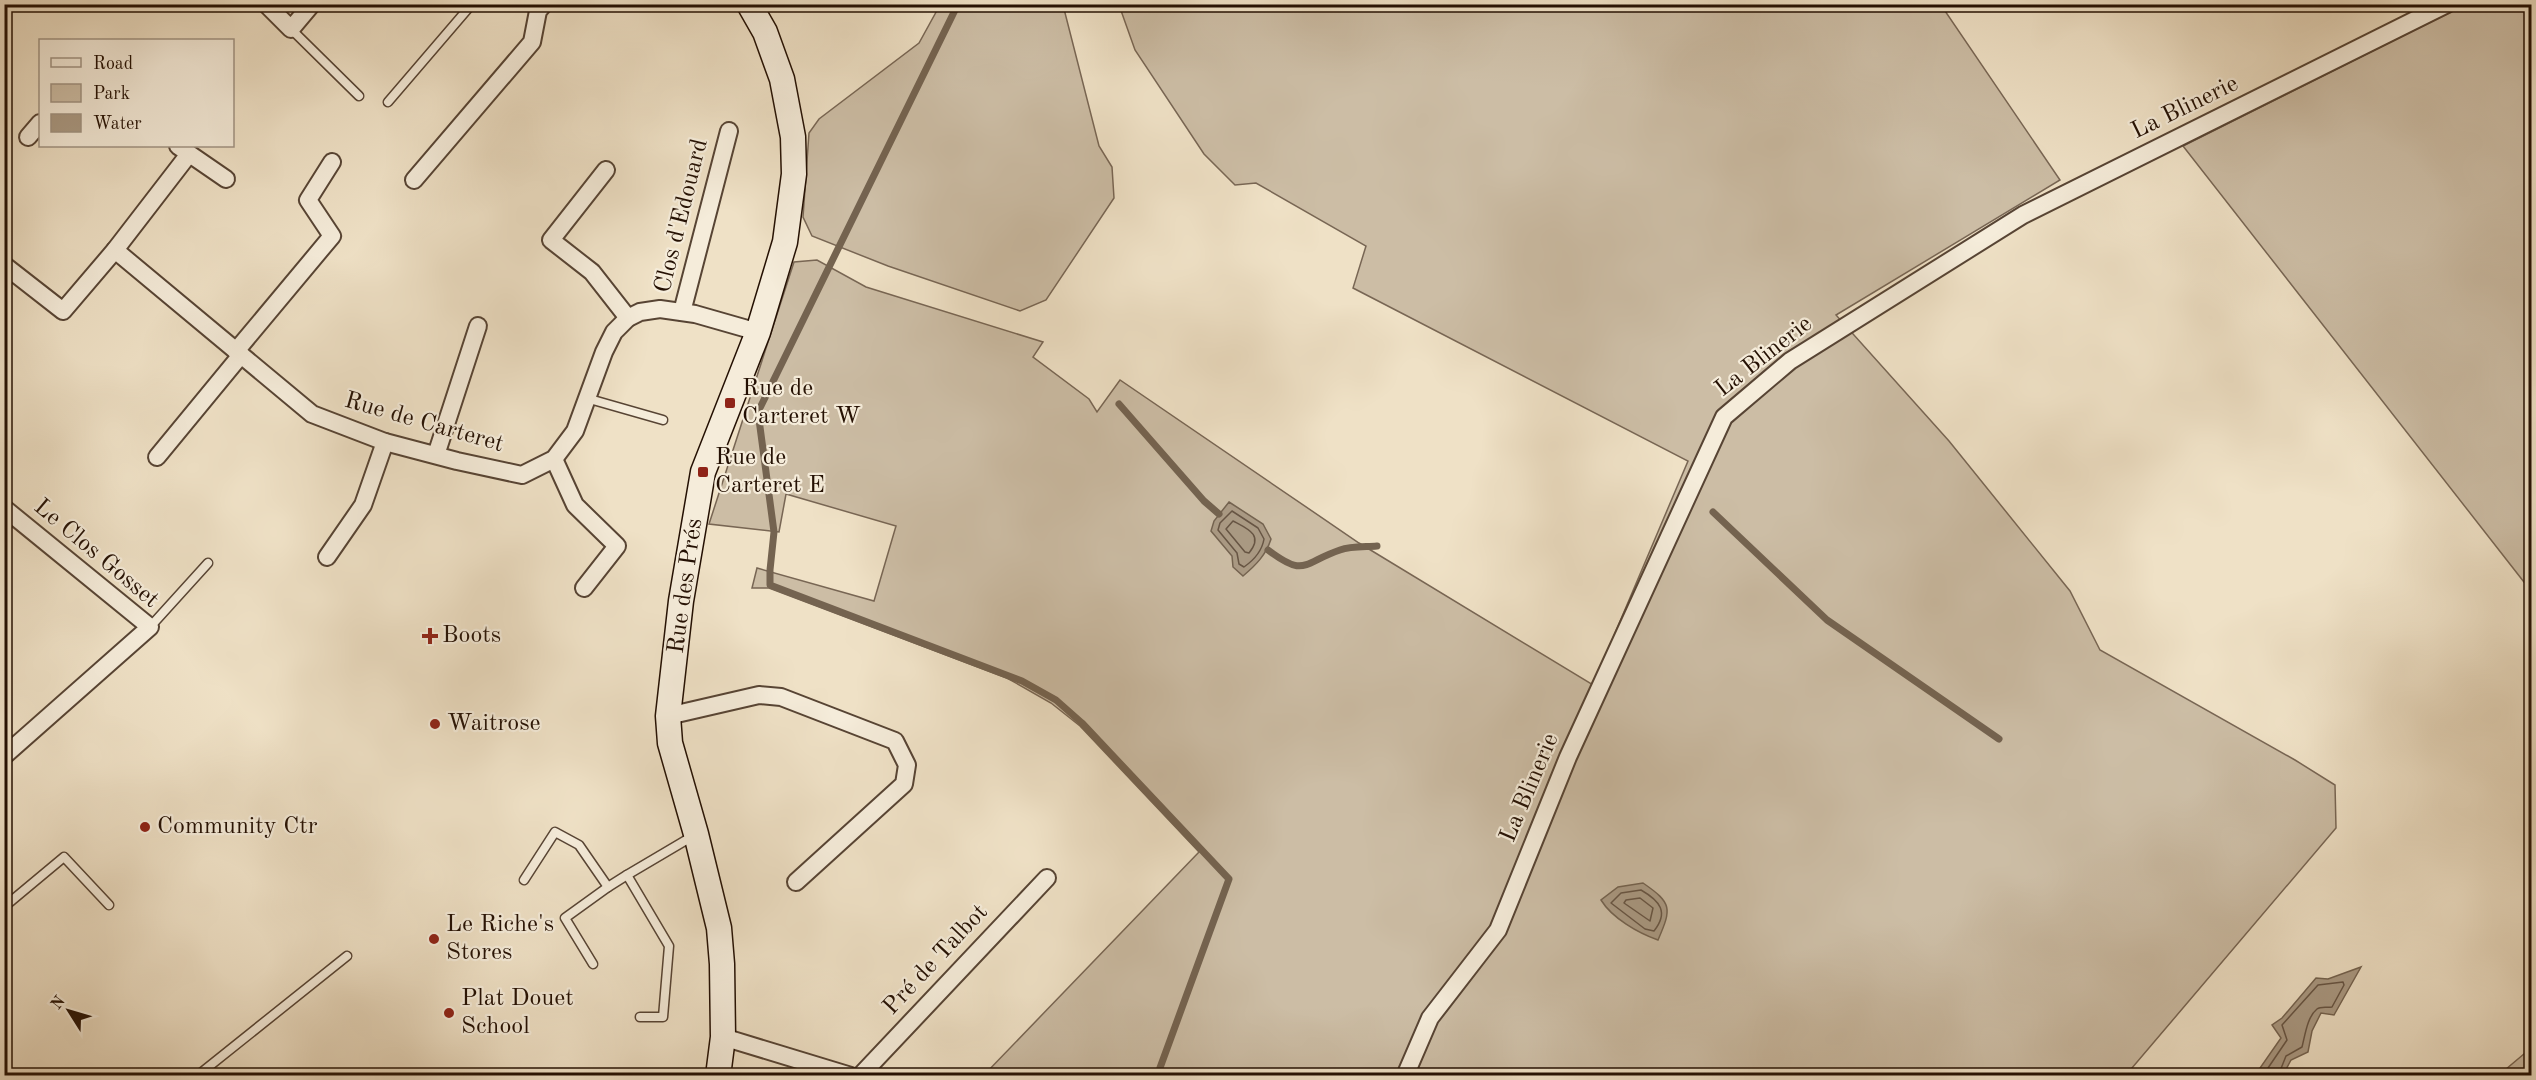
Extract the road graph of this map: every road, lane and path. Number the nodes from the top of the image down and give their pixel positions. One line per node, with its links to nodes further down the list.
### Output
1 (266, 4): 7 (street)
2 (312, 4): 7 (street)
3 (472, 4): 9 (lane)
4 (544, 4): 17 (street)
5 (749, 4): 23 (main road, Rue des Prés)
6 (2447, 4): 54 (street, La Blinerie)
7 (291, 29): 8 (lane)
8 (359, 96)
9 (388, 102)
10 (39, 124): 12 (street)
11 (729, 131): 20 (street, Clos d'Edouard)
12 (28, 137)
13 (183, 150): 16 (street); 18 (street)
14 (332, 162): 24 (street)
15 (606, 170): 21 (street)
16 (226, 179)
17 (414, 180)
18 (115, 250): 19 (street); 24 (street, Rue de Carteret)
19 (4, 265)
20 (682, 312): 21 (street); 23 (street)
21 (628, 318): 25 (street, Rue de Carteret)
22 (478, 326): 28 (street)
23 (758, 332): 36 (main road, Rue des Prés)
24 (239, 353): 27 (street, Rue de Carteret); 29 (street)
25 (586, 398): 26 (lane); 30 (street, Rue de Carteret)
26 (663, 420)
27 (385, 442): 28 (street, Rue de Carteret); 32 (street)
28 (436, 455): 30 (street, Rue de Carteret)
29 (157, 457)
30 (554, 459): 34 (street)
31 (4, 508): 35 (street, Le Clos Gosset)
32 (327, 557)
33 (208, 563): 35 (lane)
34 (584, 588)
35 (150, 627): 37 (street, Le Clos Gosset)
36 (668, 716): 38 (main road, Rue des Prés); 42 (street)
37 (4, 756)
38 (696, 834): 39 (lane); 49 (main road, Rue des Prés)
39 (627, 875): 43 (lane); 48 (lane)
40 (1047, 878): 53 (street, Pré de Talbot)
41 (524, 880): 43 (lane)
42 (796, 882)
43 (608, 887): 47 (lane)
44 (108, 905): 45 (lane)
45 (4, 907)
46 (347, 956): 50 (lane)
47 (593, 964)
48 (640, 1017)
49 (723, 1037): 51 (main road, Rue des Prés); 52 (street)
50 (197, 1076)
51 (718, 1076)
52 (851, 1076)
53 (860, 1076)
54 (1405, 1076)

